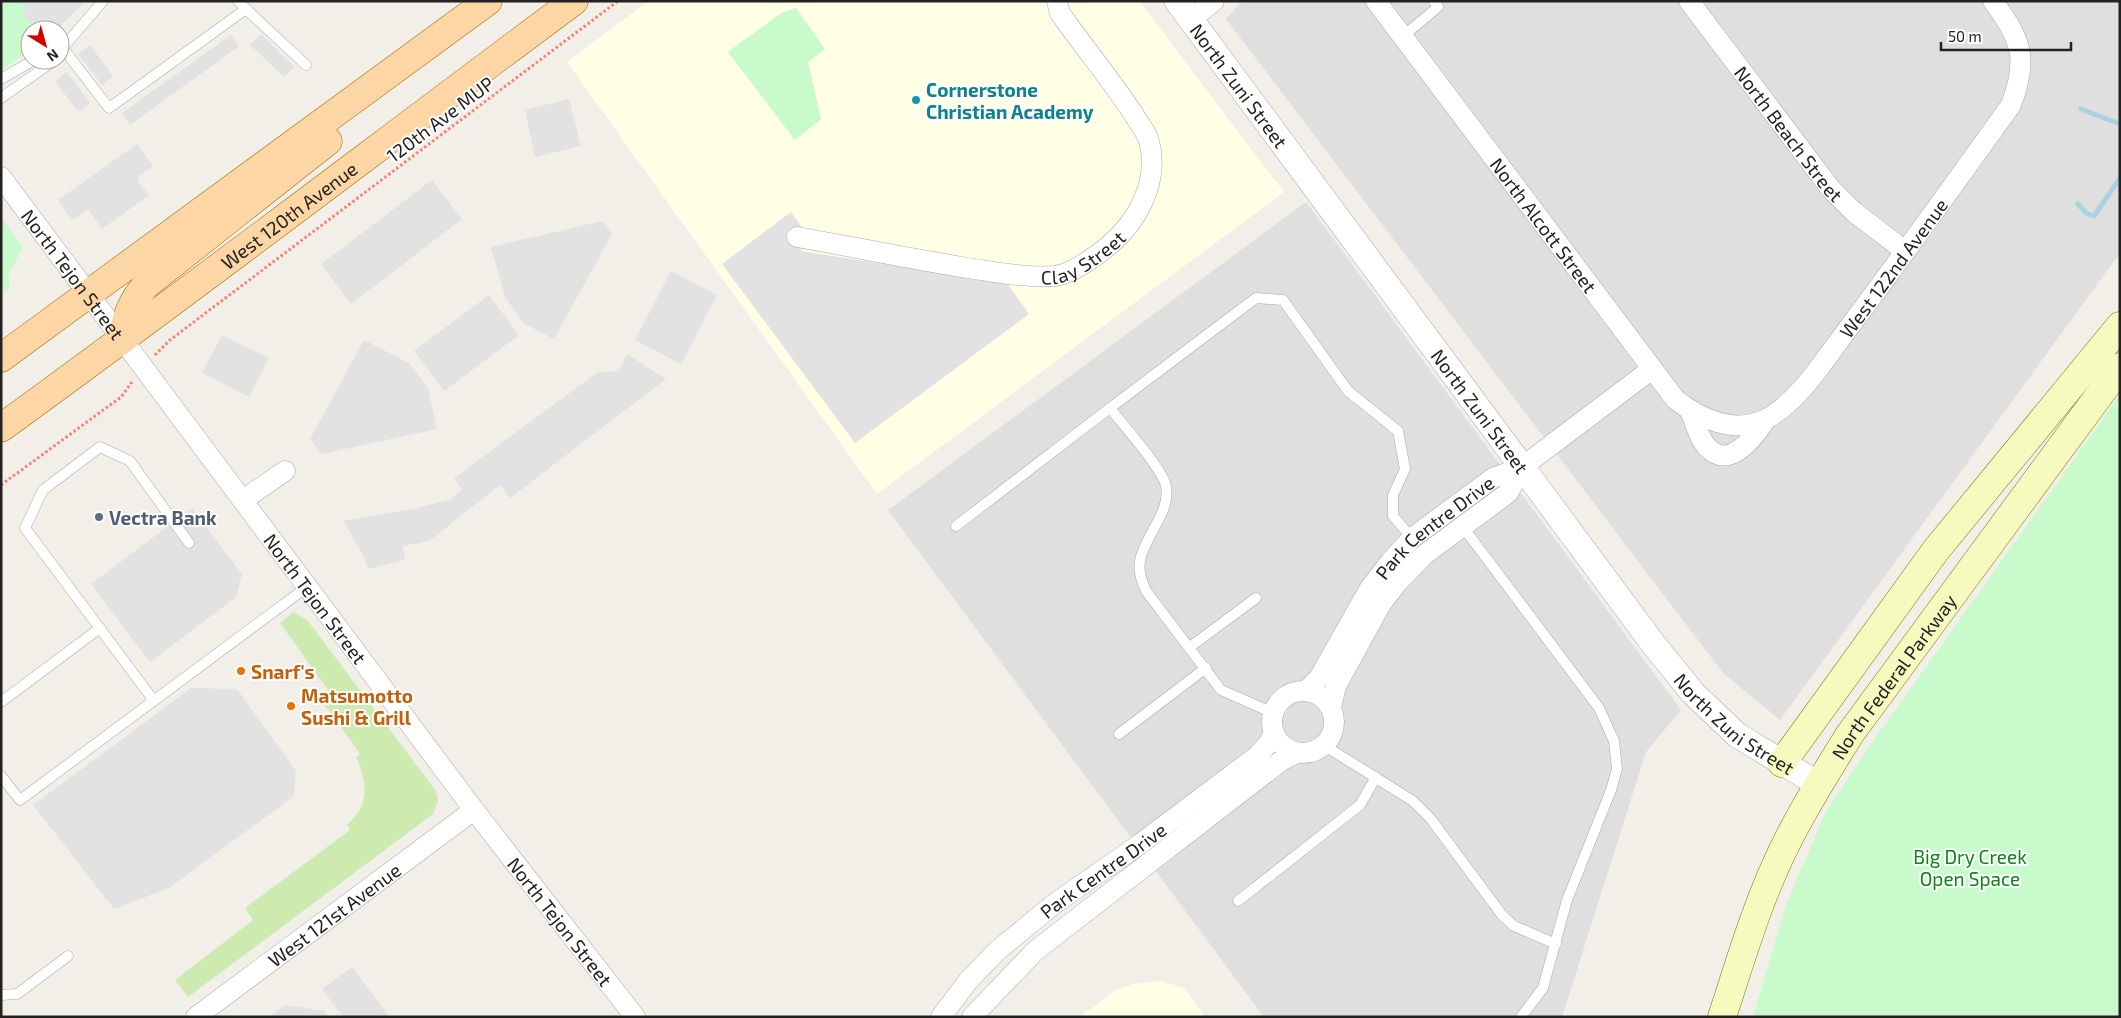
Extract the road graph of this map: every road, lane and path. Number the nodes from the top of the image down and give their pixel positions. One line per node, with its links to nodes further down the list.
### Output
1 (104, 1): 17 (lane)
2 (238, 1): 14 (lane)
3 (488, 1): 19 (main road)
4 (574, 1): 30 (main road, West 120th Avenue)
5 (618, 1): 32 (path, 120th Ave MUP)
6 (1057, 1): 15 (street, Clay Street)
7 (1065, 1): 15 (street)
8 (1214, 1): 13 (street)
9 (1376, 1): 16 (street, North Alcott Street)
10 (1434, 1): 16 (lane)
11 (1689, 1): 27 (street, North Beach Street)
12 (1993, 1): 27 (street, West 122nd Avenue)
13 (1182, 6): 40 (street, North Zuni Street)
14 (246, 9): 18 (lane); 20 (lane)
15 (1067, 24): 26 (street, Clay Street)
16 (1402, 37): 34 (street, North Alcott Street)
17 (70, 39)
18 (70, 60)
19 (404, 63): 28 (main road); 30 (main road)
20 (306, 65)
21 (20, 68): 23 (lane)
22 (40, 70): 24 (lane)
23 (1, 79)
24 (1, 98)
25 (1, 177): 28 (street, North Tejon Street)
26 (797, 237)
27 (1905, 251): 37 (street, West 122nd Avenue)
28 (90, 295): 30 (street, North Tejon Street); 31 (main road)
29 (2120, 326): 62 (main road)
30 (122, 340): 32 (street, North Tejon Street); 39 (main road, West 120th Avenue)
31 (1, 358)
32 (144, 366): 42 (path, 120th Ave MUP); 43 (street, North Tejon Street)
33 (2120, 367): 65 (main road, North Federal Parkway)
34 (1652, 370): 36 (street, North Alcott Street); 40 (street)
35 (1110, 408): 44 (lane); 46 (lane); 51 (lane)
36 (1690, 411): 37 (street); 38 (street, North Alcott Street)
37 (1766, 419): 38 (street, West 122nd Avenue)
38 (1732, 425)
39 (1, 428)
40 (1522, 467): 45 (street, Park Centre Drive); 46 (street, Park Centre Drive); 62 (street, North Zuni Street)
41 (285, 472): 43 (street)
42 (1, 485)
43 (243, 500): 48 (street, North Tejon Street)
44 (956, 526)
45 (1463, 526): 56 (street, Park Centre Drive); 68 (lane)
46 (1412, 538): 53 (street, Park Centre Drive)
47 (189, 543): 50 (lane)
48 (307, 587): 54 (lane); 66 (street, North Tejon Street)
49 (1256, 598): 51 (lane)
50 (100, 628): 54 (lane); 55 (lane)
51 (1190, 647): 52 (lane)
52 (1206, 668): 57 (lane); 59 (lane)
53 (1306, 691): 56 (street); 57 (street)
54 (154, 701): 63 (lane)
55 (1, 702)
56 (1331, 707): 60 (street)
57 (1273, 713): 58 (street)
58 (1274, 733): 61 (street); 73 (street, Park Centre Drive)
59 (1119, 734)
60 (1325, 746): 61 (street); 64 (lane)
61 (1296, 753): 74 (street, Park Centre Drive)
62 (1782, 763): 65 (street, North Zuni Street)
63 (1, 776)
64 (1376, 777): 67 (lane); 68 (lane)
65 (1818, 784): 76 (main road, North Federal Parkway)
66 (474, 810): 71 (street, West 121st Avenue); 72 (street, North Tejon Street)
67 (1238, 901)
68 (1556, 944): 75 (lane)
69 (68, 956): 70 (lane)
70 (1, 995)
71 (196, 1017)
72 (635, 1017)
73 (941, 1017)
74 (972, 1017)
75 (1521, 1017)
76 (1722, 1017)

